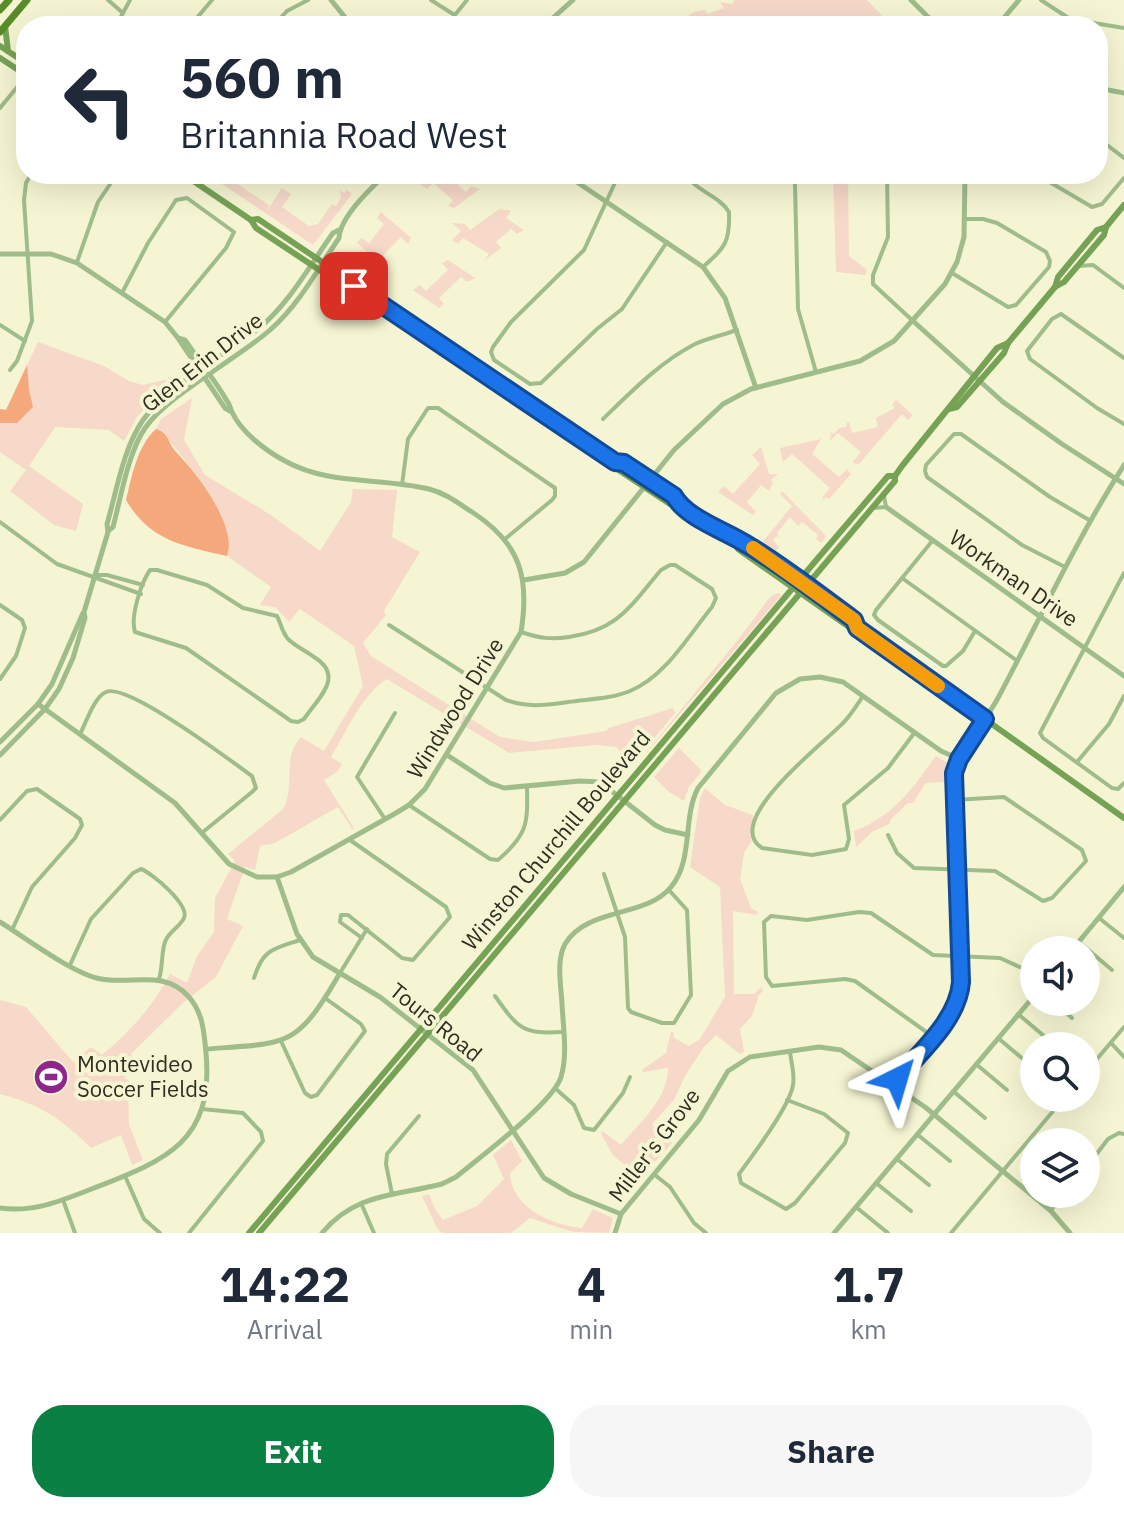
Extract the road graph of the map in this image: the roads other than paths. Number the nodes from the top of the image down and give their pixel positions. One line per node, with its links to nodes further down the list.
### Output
1 (9, 0): 15 (main road)
2 (27, 0): 25 (main road)
3 (108, 0): 16 (street)
4 (130, 0): 16 (street)
5 (212, 0): 19 (street)
6 (308, 0): 20 (street)
7 (331, 0): 21 (street)
8 (431, 0): 17 (street)
9 (467, 0): 17 (street)
10 (573, 0): 22 (street)
11 (922, 0): 14 (street)
12 (1019, 0): 23 (street)
13 (1041, 0): 24 (street)
14 (914, 3)
15 (0, 10)
16 (123, 13): 18 (street)
17 (454, 14)
18 (121, 16)
19 (198, 16)
20 (282, 16)
21 (344, 16)
22 (555, 16)
23 (1005, 16)
24 (1065, 16)
25 (2, 29): 27 (main road)
26 (0, 46): 27 (main road)
27 (8, 51): 28 (main road)
28 (16, 56)
29 (16, 88): 30 (street)
30 (0, 108)
31 (1108, 146): 32 (street)
32 (1124, 158)
33 (1124, 178): 44 (street)
34 (28, 184): 52 (street)
35 (110, 184): 55 (street)
36 (198, 184): 48 (main road)
37 (376, 184): 54 (street, Glen Erin Drive)
38 (579, 184): 45 (street)
39 (615, 184): 45 (street)
40 (694, 184): 58 (street)
41 (792, 184): 72 (street)
42 (887, 184): 64 (street)
43 (965, 184): 47 (street)
44 (1053, 184)
45 (606, 203): 50 (street); 50 (street)
46 (1124, 205): 49 (main road, Winston Churchill Boulevard)
47 (965, 219): 60 (street); 60 (street)
48 (251, 220): 54 (main road); 56 (main road)
49 (1106, 227): 51 (main road, Winston Churchill Boulevard); 61 (main road, Winston Churchill Boulevard)
50 (667, 242): 58 (street)
51 (1097, 243): 57 (street); 59 (main road, Winston Churchill Boulevard)
52 (27, 253): 53 (street, Windwood Drive); 55 (street, Windwood Drive); 68 (street)
53 (0, 254)
54 (319, 262): 56 (main road); 73 (street, Glen Erin Drive); 78 (main road)
55 (77, 263): 63 (street, Windwood Drive)
56 (310, 264): 71 (street, Glen Erin Drive)
57 (1093, 265): 59 (street); 62 (street)
58 (703, 267): 67 (street)
59 (1077, 267): 61 (main road, Winston Churchill Boulevard)
60 (952, 273): 64 (street)
61 (1055, 287): 74 (main road, Winston Churchill Boulevard)
62 (1124, 288)
63 (122, 293): 65 (street, Windwood Drive); 65 (street)
64 (913, 321): 72 (street); 74 (street)
65 (165, 322): 71 (street, Windwood Drive)
66 (0, 325): 68 (street)
67 (737, 330): 75 (street); 76 (street)
68 (25, 341): 70 (street)
69 (1124, 358): 77 (street)
70 (10, 370)
71 (202, 370): 73 (street, Windwood Drive); 81 (street, Glen Erin Drive)
72 (816, 372): 75 (street)
73 (207, 377): 81 (street, Glen Erin Drive); 85 (street, Windwood Drive)
74 (977, 378): 80 (main road, Winston Churchill Boulevard); 82 (street)
75 (756, 388): 83 (street)
76 (603, 419)
77 (1124, 424)
78 (615, 462): 83 (main road); 86 (main road)
79 (1124, 465): 82 (street)
80 (895, 476): 87 (main road, Winston Churchill Boulevard); 101 (main road, Winston Churchill Boulevard)
81 (124, 477): 98 (street, Glen Erin Drive)
82 (1115, 478): 84 (street); 91 (street)
83 (651, 480): 86 (street); 88 (main road)
84 (1124, 484)
85 (402, 486): 94 (street, Windwood Drive); 94 (street)
86 (646, 487): 88 (main road); 100 (street)
87 (885, 492): 89 (street); 90 (main road, Winston Churchill Boulevard)
88 (678, 503): 93 (main road)
89 (886, 507): 90 (street); 95 (street, Workman Drive)
90 (871, 508): 101 (main road, Winston Churchill Boulevard)
91 (1089, 520): 96 (street); 96 (street)
92 (0, 522): 98 (street)
93 (733, 538): 101 (main road); 103 (main road)
94 (505, 539): 100 (street, Windwood Drive)
95 (933, 540): 99 (street); 107 (street, Workman Drive)
96 (1063, 566): 107 (street)
97 (1124, 573): 112 (street)
98 (95, 576): 102 (street); 104 (street); 106 (street, Glen Erin Drive)
99 (902, 578): 110 (street); 110 (street)
100 (524, 580): 111 (street, Windwood Drive)
101 (802, 582): 103 (main road, Winston Churchill Boulevard); 109 (main road)
102 (143, 585): 104 (street); 104 (street)
103 (797, 589): 109 (main road); 132 (main road, Winston Churchill Boulevard)
104 (141, 594)
105 (0, 605): 115 (street)
106 (84, 612): 119 (street, Glen Erin Drive); 120 (street, Glen Erin Drive)
107 (1039, 616): 112 (street, Workman Drive); 113 (street)
108 (389, 625): 116 (street)
109 (857, 628): 122 (main road)
110 (975, 631): 113 (street)
111 (521, 632): 116 (street, Windwood Drive); 116 (street)
112 (1084, 648): 114 (street, Workman Drive); 129 (street)
113 (1016, 660): 122 (street)
114 (1124, 676)
115 (0, 679)
116 (487, 689): 127 (street, Windwood Drive)
117 (863, 695): 123 (street); 123 (street); 139 (street)
118 (1124, 696): 129 (street)
119 (38, 704): 120 (street); 125 (street, Glen Erin Drive)
120 (45, 709): 124 (street); 126 (street, Glen Erin Drive)
121 (395, 713): 136 (street)
122 (985, 719): 128 (street); 135 (main road)
123 (915, 732): 128 (street)
124 (80, 734): 138 (street); 138 (street)
125 (0, 742)
126 (0, 755)
127 (447, 755): 131 (street); 134 (street, Windwood Drive)
128 (959, 759): 133 (street)
129 (1077, 762): 130 (street)
130 (1124, 783)
131 (527, 788): 132 (street); 134 (street)
132 (622, 797): 139 (street); 172 (main road, Winston Churchill Boulevard); 175 (main road, Winston Churchill Boulevard)
133 (954, 800): 142 (street); 142 (street)
134 (409, 805): 136 (street, Windwood Drive)
135 (1124, 818)
136 (385, 819): 141 (street, Windwood Drive)
137 (0, 820): 152 (street)
138 (203, 832): 144 (street)
139 (688, 835): 146 (street)
140 (888, 835): 142 (street)
141 (349, 839): 144 (street, Windwood Drive); 151 (street)
142 (957, 871): 157 (street)
143 (604, 874): 148 (street)
144 (277, 877): 156 (street, Tours Road)
145 (1124, 887): 147 (street)
146 (669, 890): 148 (street); 148 (street)
147 (1121, 895): 149 (street)
148 (616, 914): 173 (street)
149 (1099, 918): 153 (street); 155 (street)
150 (0, 922): 152 (street)
151 (367, 929): 154 (street); 154 (street)
152 (12, 930): 159 (street)
153 (1084, 936)
154 (362, 938): 162 (street)
155 (1124, 938)
156 (300, 940): 162 (street, Tours Road); 163 (street)
157 (960, 956): 160 (street); 176 (street); 176 (street)
158 (1100, 960): 161 (street)
159 (70, 965): 164 (street); 164 (street)
160 (1020, 967)
161 (1112, 970)
162 (340, 973): 166 (street); 172 (street, Tours Road)
163 (254, 978)
164 (159, 979): 180 (street)
165 (495, 996): 173 (street)
166 (325, 998): 178 (street); 178 (street)
167 (1020, 1012): 168 (street)
168 (1018, 1014): 174 (street); 177 (street)
169 (1070, 1016): 170 (street)
170 (1072, 1018)
171 (1124, 1027): 179 (street)
172 (421, 1028): 175 (street, Tours Road); 221 (main road, Winston Churchill Boulevard)
173 (563, 1032): 188 (street)
174 (1039, 1032)
175 (427, 1034): 197 (street, Tours Road); 222 (main road, Winston Churchill Boulevard)
176 (933, 1036): 187 (street)
177 (998, 1038): 183 (street); 185 (street)
178 (281, 1041): 180 (street)
179 (1111, 1043): 182 (street); 184 (street)
180 (206, 1049): 192 (street)
181 (789, 1051): 187 (street, Miller's Grove); 191 (street); 204 (street, Miller's Grove)
182 (1100, 1056)
183 (1020, 1057)
184 (1124, 1057)
185 (976, 1064): 189 (street); 190 (street)
186 (630, 1077): 188 (street)
187 (893, 1084): 194 (street, Miller's Grove)
188 (556, 1089): 197 (street)
189 (1007, 1090)
190 (953, 1091): 194 (street); 196 (street)
191 (787, 1100): 191 (street)
192 (202, 1109): 205 (street); 220 (street)
193 (1052, 1112): 203 (street)
194 (934, 1114): 198 (street); 203 (street, Miller's Grove)
195 (419, 1116): 208 (street)
196 (985, 1118)
197 (511, 1130): 208 (street); 216 (street, Tours Road)
198 (917, 1134): 201 (street); 202 (street)
199 (1124, 1134): 200 (street)
200 (1100, 1150)
201 (896, 1158): 206 (street); 207 (street)
202 (950, 1161)
203 (1003, 1171): 215 (street, Miller's Grove); 228 (street)
204 (655, 1175): 216 (street, Miller's Grove); 226 (street)
205 (125, 1176): 209 (street); 219 (street)
206 (876, 1183): 211 (street); 214 (street)
207 (929, 1185)
208 (392, 1195): 210 (street)
209 (63, 1200): 212 (street); 218 (street)
210 (361, 1203): 223 (street); 224 (street)
211 (856, 1207): 217 (street); 227 (street)
212 (0, 1208)
213 (1053, 1208): 215 (street)
214 (911, 1211)
215 (1051, 1211): 229 (street, Miller's Grove)
216 (621, 1214): 225 (street, Miller's Grove)
217 (836, 1232)
218 (75, 1233)
219 (160, 1233)
220 (189, 1233)
221 (249, 1233)
222 (259, 1233)
223 (322, 1233)
224 (374, 1233)
225 (615, 1233)
226 (706, 1233)
227 (888, 1233)
228 (951, 1233)
229 (1070, 1233)

